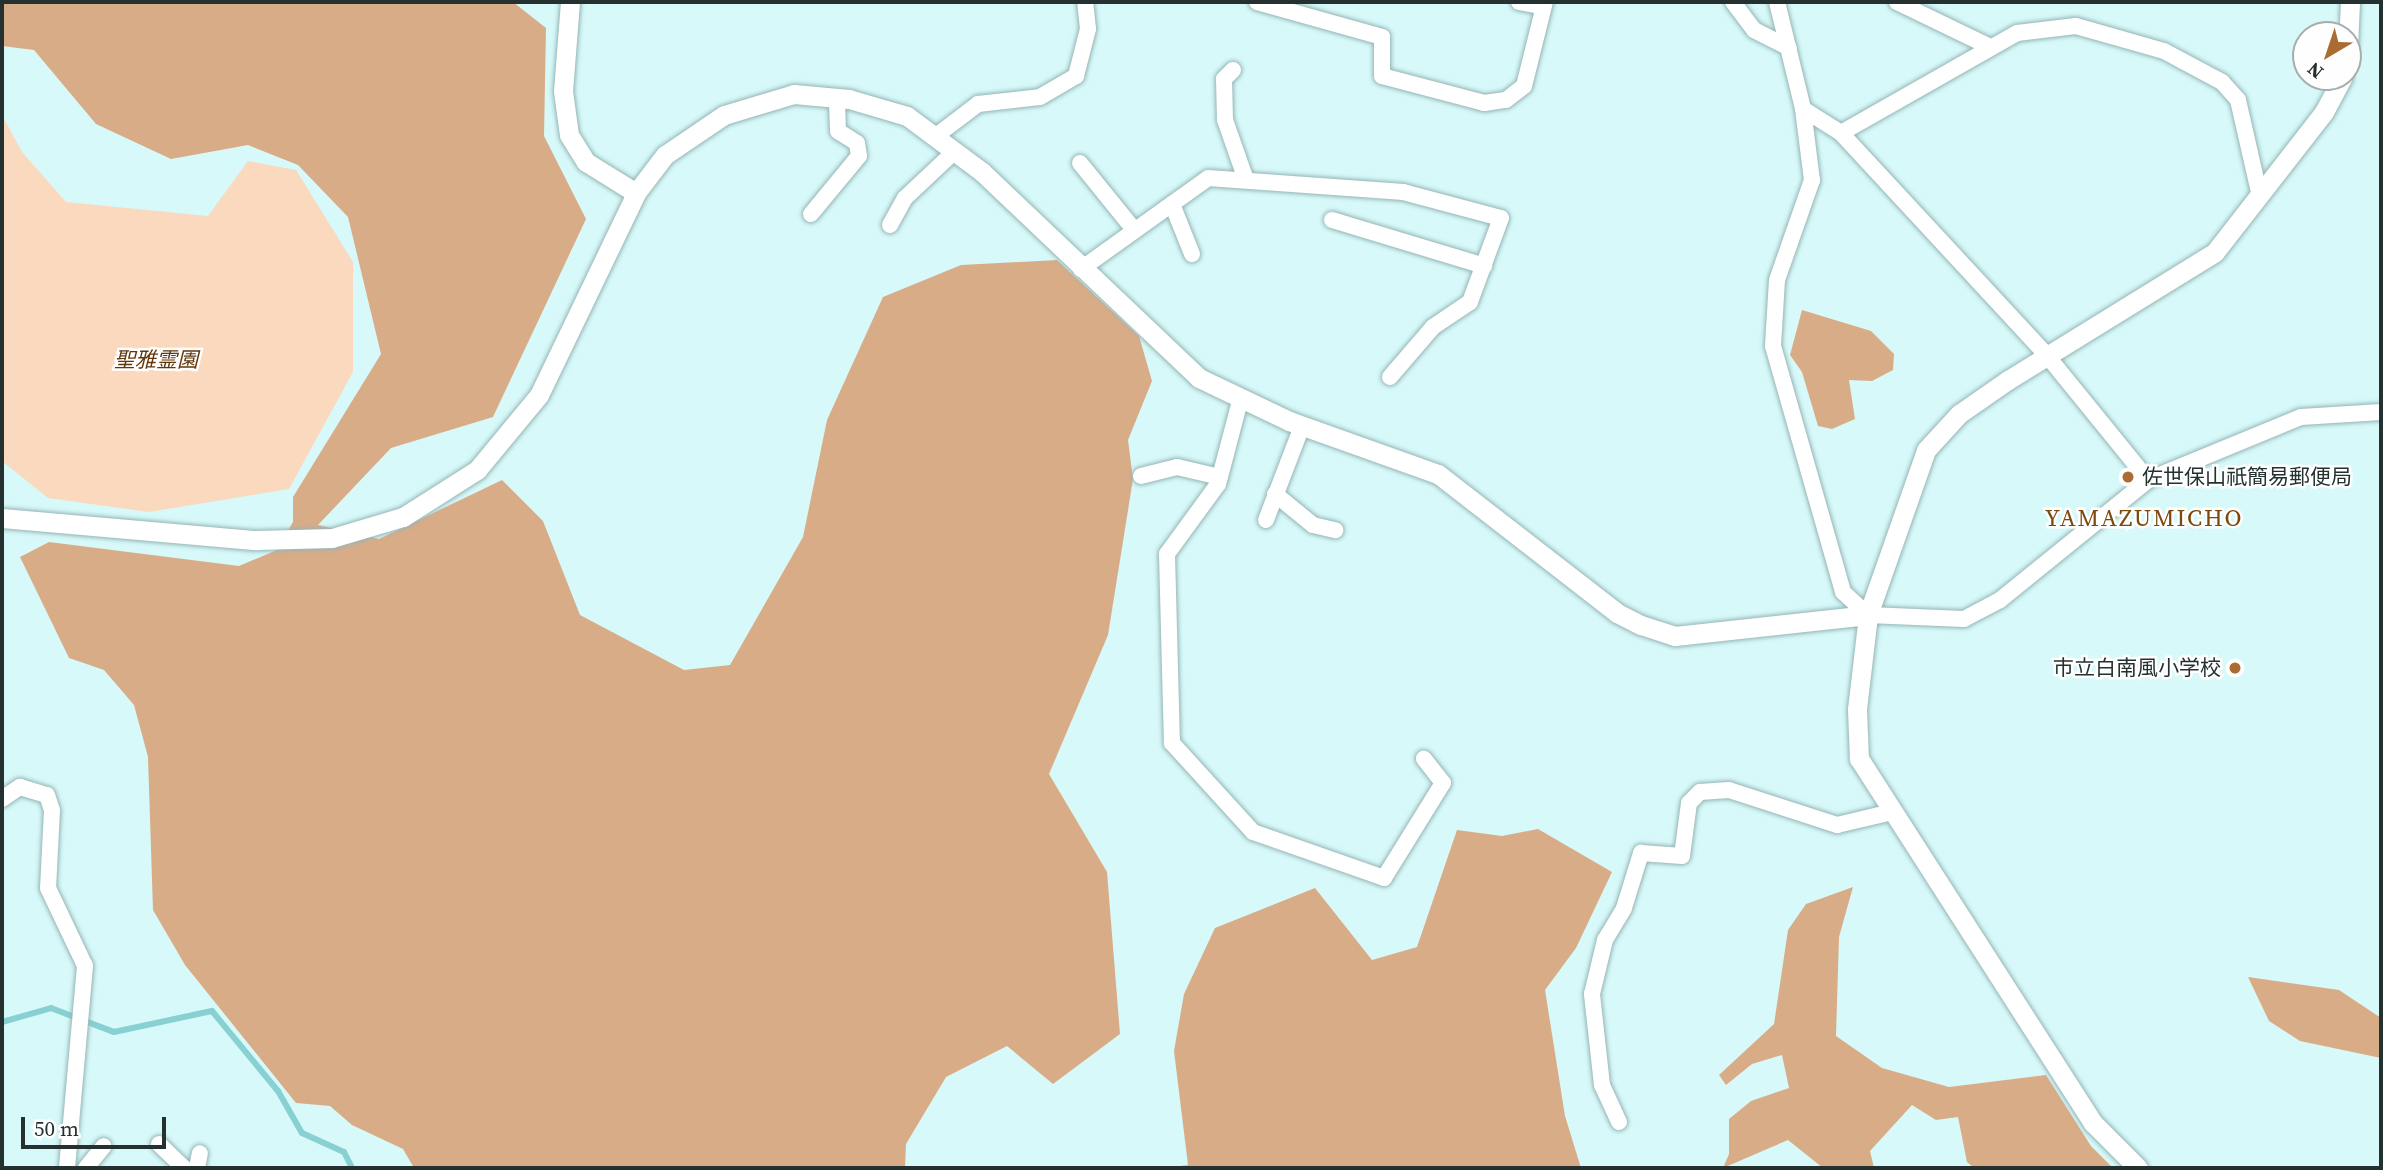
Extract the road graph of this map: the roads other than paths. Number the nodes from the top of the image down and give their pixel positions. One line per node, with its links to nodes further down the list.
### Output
1 (570, 2): 22 (street)
2 (1085, 2): 18 (street)
3 (1257, 2): 9 (street)
4 (1519, 2): 9 (street)
5 (1733, 2): 12 (street)
6 (1777, 2): 12 (street)
7 (1898, 2): 11 (street)
8 (2350, 2): 10 (street)
9 (1545, 4)
10 (2349, 21)
11 (1990, 47): 17 (street); 23 (street)
12 (1789, 48): 16 (street)
13 (1233, 71): 21 (street)
14 (2335, 91): 23 (street)
15 (837, 97): 18 (street); 22 (street); 25 (street)
16 (1803, 109): 17 (street); 44 (street)
17 (1841, 133): 32 (street)
18 (936, 136): 19 (street)
19 (955, 151): 27 (street); 31 (street)
20 (1080, 163): 28 (street)
21 (1245, 177): 24 (street); 30 (street)
22 (636, 193): 41 (street)
23 (2260, 197): 32 (street)
24 (1172, 204): 28 (street); 29 (street)
25 (811, 214)
26 (1332, 220): 30 (street)
27 (890, 225)
28 (1135, 231): 31 (street)
29 (1192, 254)
30 (1484, 266): 33 (street)
31 (1081, 269): 34 (street)
32 (2049, 358): 39 (street); 44 (street)
33 (1390, 377)
34 (1240, 401): 36 (street); 38 (street)
35 (2381, 412): 39 (street)
36 (1302, 426): 40 (street); 44 (street)
37 (1141, 476): 38 (street)
38 (1220, 477): 45 (street)
39 (2148, 480): 44 (street)
40 (1275, 494): 42 (street); 43 (street)
41 (2, 518)
42 (1266, 520)
43 (1335, 530)
44 (1868, 615): 47 (street)
45 (1424, 760)
46 (2, 799): 51 (street)
47 (1892, 812): 48 (street); 54 (street)
48 (1619, 1122)
49 (159, 1144): 53 (street)
50 (104, 1146): 52 (street)
51 (67, 1168)
52 (86, 1168)
53 (184, 1168)
54 (2138, 1168)

